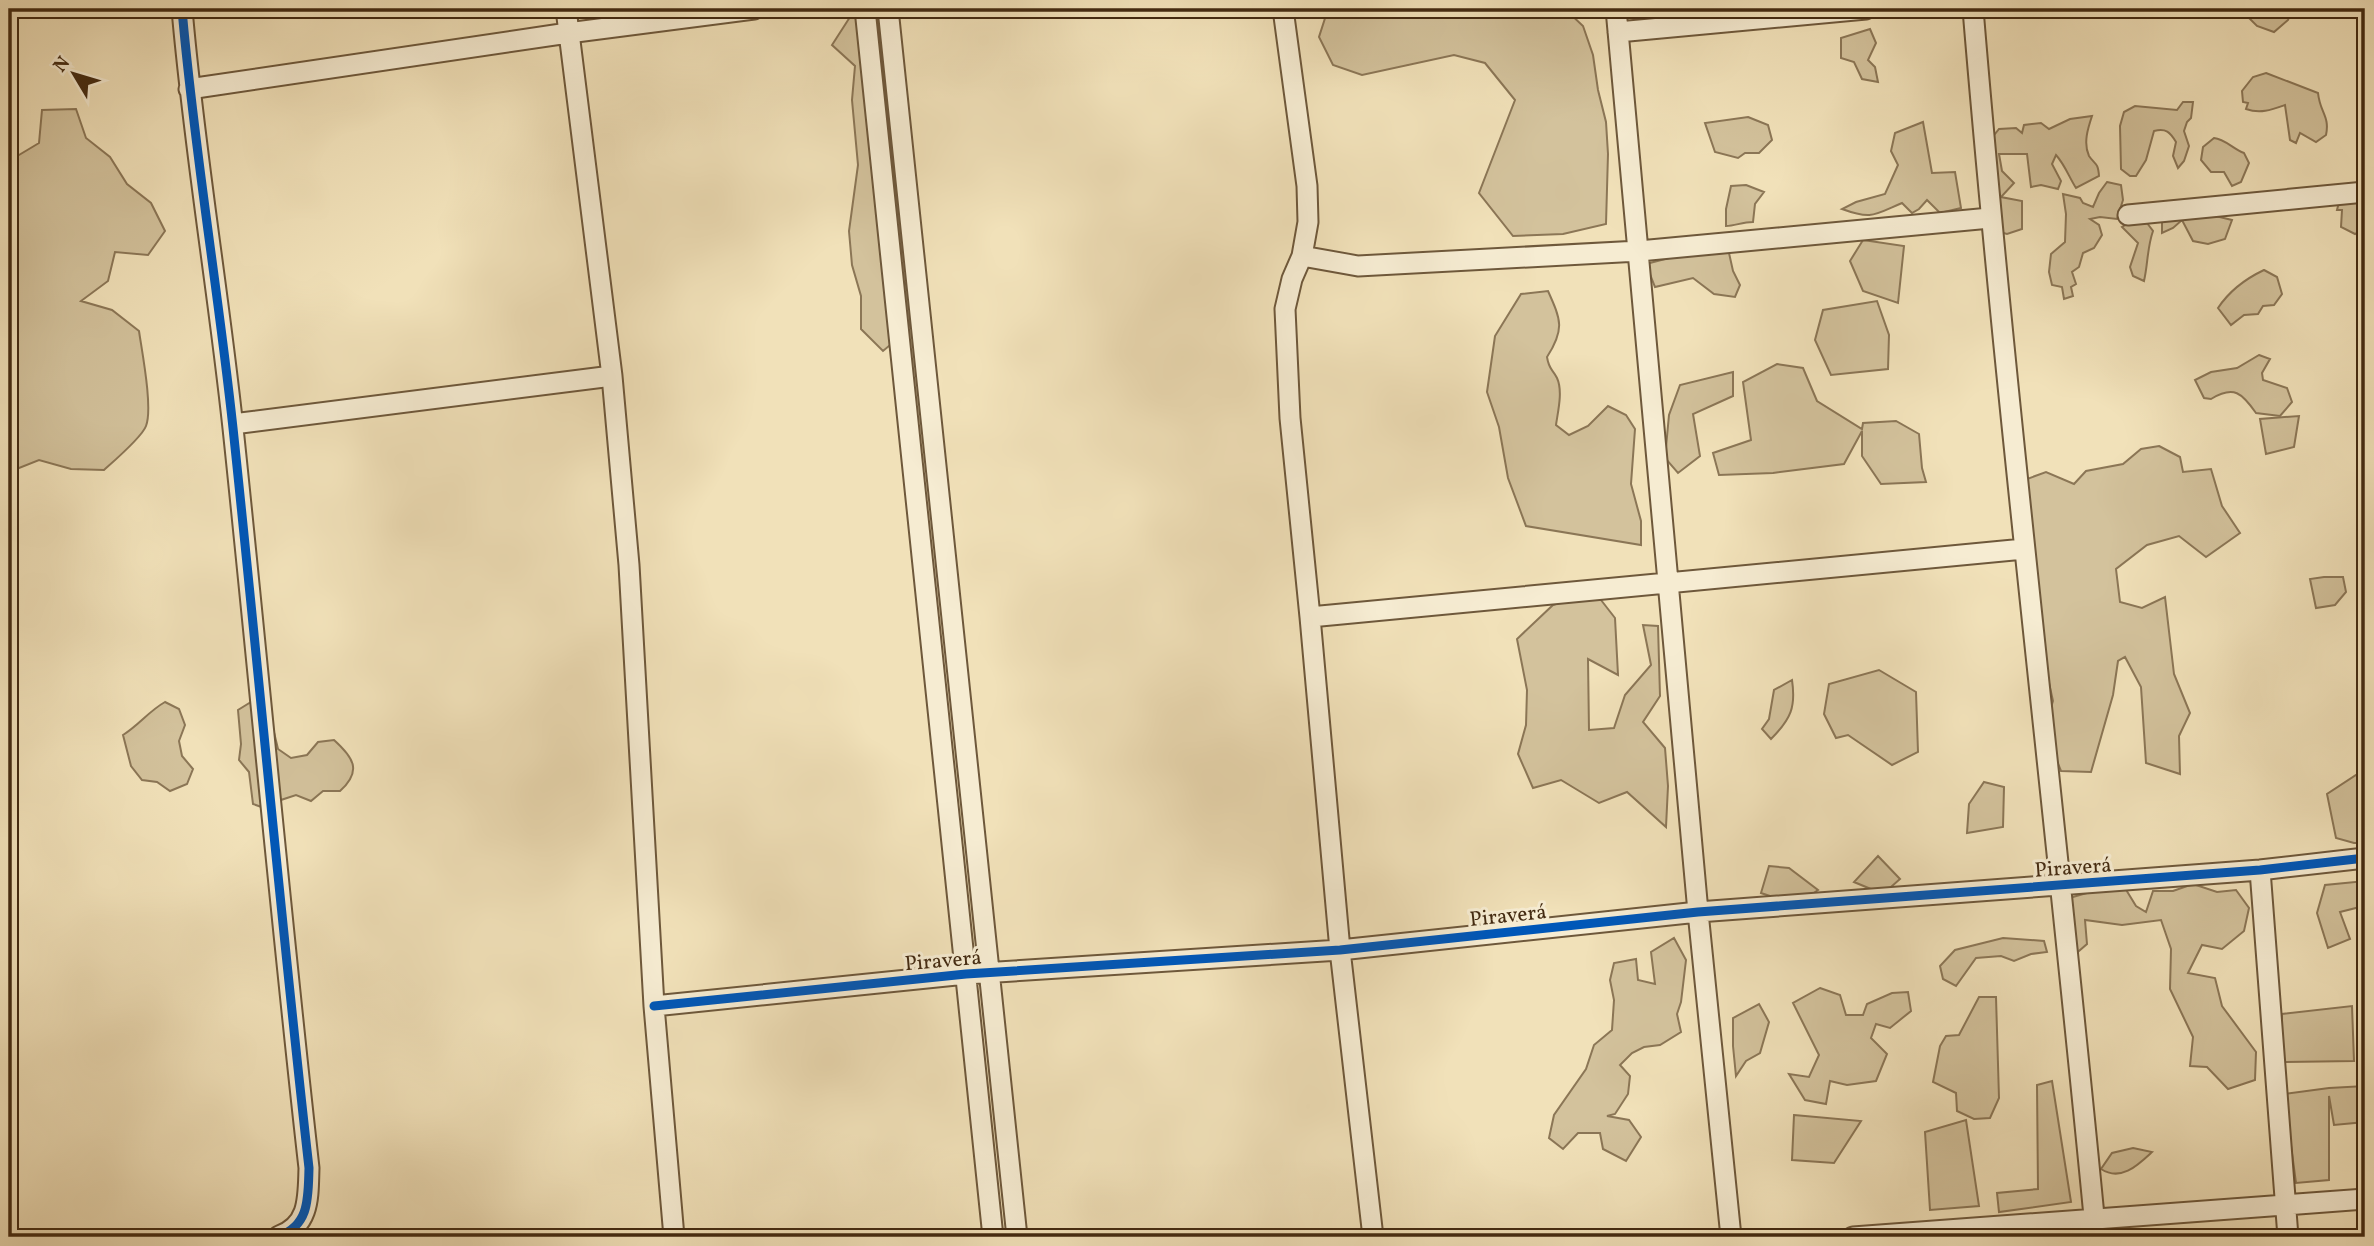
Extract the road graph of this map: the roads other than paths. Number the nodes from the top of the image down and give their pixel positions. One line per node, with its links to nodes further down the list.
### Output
1 (182, 9): 12 (street)
2 (566, 9): 11 (street)
3 (754, 9): 11 (street)
4 (865, 9): 21 (street)
5 (888, 9): 20 (street)
6 (1283, 9): 17 (street)
7 (1616, 9): 10 (street)
8 (1866, 9): 10 (street)
9 (1973, 9): 15 (street)
10 (1618, 32): 16 (street)
11 (568, 33): 12 (street); 18 (street)
12 (189, 89): 19 (street)
13 (2365, 192): 14 (street)
14 (2128, 215)
15 (1990, 218): 16 (street); 22 (street)
16 (1639, 251): 17 (street); 23 (street)
17 (1302, 256): 24 (street)
18 (612, 376): 19 (street); 32 (street)
19 (233, 424): 36 (street)
20 (944, 539): 21 (street); 30 (street)
21 (921, 540): 31 (street)
22 (2024, 549): 23 (street); 27 (street)
23 (1668, 583): 24 (street); 28 (street)
24 (1310, 617): 29 (street)
25 (2365, 858): 26 (street, Piraverá)
26 (2260, 870): 27 (street, Piraverá); 34 (street)
27 (2061, 885): 28 (street, Piraverá); 35 (street)
28 (1698, 912): 29 (street, Piraverá); 41 (street)
29 (1340, 950): 30 (street, Piraverá); 40 (street)
30 (989, 973): 31 (street, Piraverá); 39 (street)
31 (966, 974): 32 (street, Piraverá); 38 (street)
32 (654, 1006): 37 (street)
33 (2365, 1199): 34 (street)
34 (2286, 1204): 35 (street); 43 (street)
35 (2095, 1228): 42 (street)
36 (275, 1237)
37 (674, 1237)
38 (993, 1237)
39 (1017, 1237)
40 (1373, 1237)
41 (1731, 1237)
42 (1853, 1237)
43 (2288, 1237)

